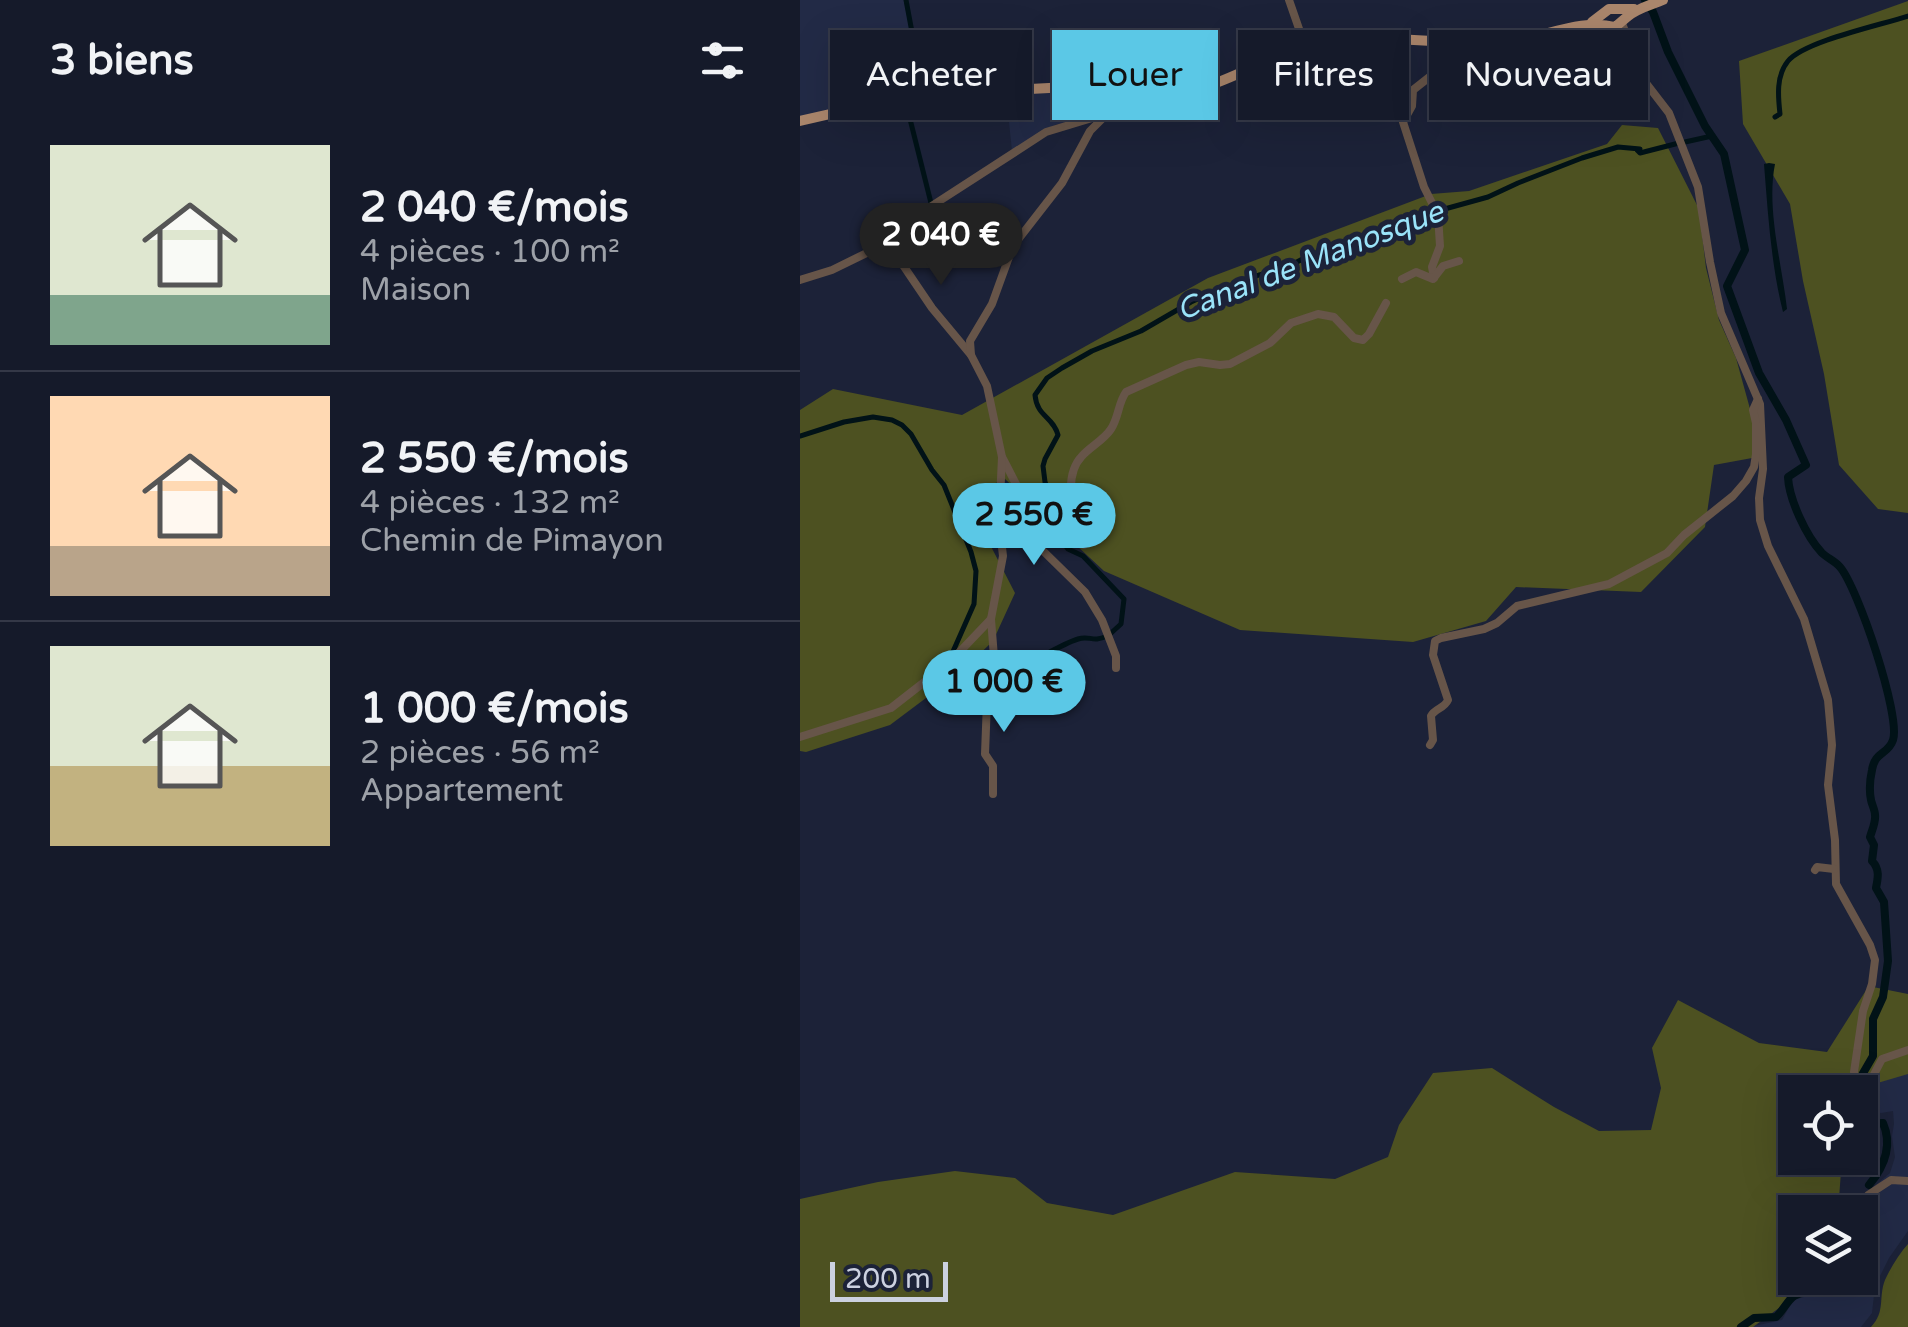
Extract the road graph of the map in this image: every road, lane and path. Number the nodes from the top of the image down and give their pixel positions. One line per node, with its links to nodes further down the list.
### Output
1 (1289, 0): 4 (street)
2 (1662, 0): 3 (main road)
3 (1611, 14): 5 (main road); 18 (street)
4 (1299, 30)
5 (1563, 30)
6 (1429, 77): 13 (street)
7 (830, 114): 10 (main road)
8 (1086, 120): 11 (street)
9 (1100, 120): 17 (street)
10 (800, 121)
11 (888, 242): 15 (street); 17 (street)
12 (1459, 261): 13 (street)
13 (1434, 278): 14 (street)
14 (1402, 279)
15 (800, 280)
16 (1386, 304): 19 (street)
17 (970, 355): 19 (street)
18 (1758, 399): 23 (street); 25 (street)
19 (1002, 457): 20 (street); 21 (street)
20 (991, 619): 22 (street); 24 (street)
21 (1116, 668)
22 (800, 737)
23 (1430, 745)
24 (993, 793)
25 (1834, 869): 26 (street); 27 (street)
26 (1814, 870)
27 (1908, 1050)
28 (1908, 1181): 29 (street)
29 (1868, 1195)

